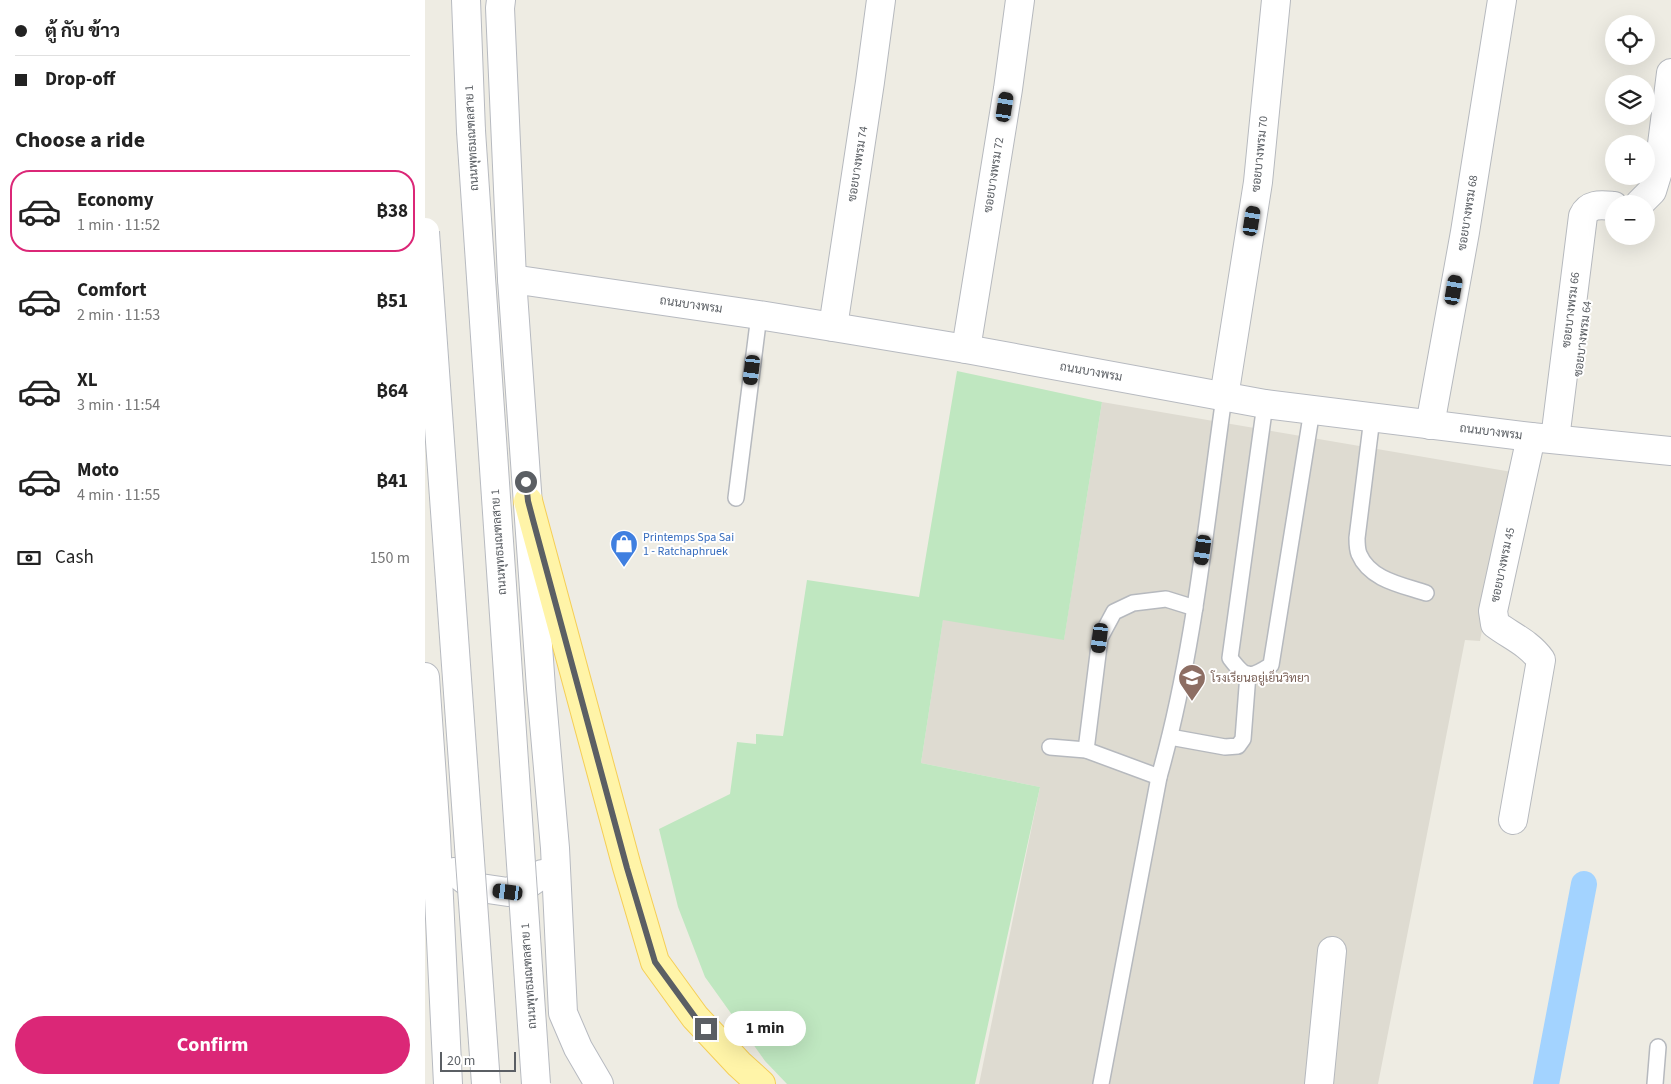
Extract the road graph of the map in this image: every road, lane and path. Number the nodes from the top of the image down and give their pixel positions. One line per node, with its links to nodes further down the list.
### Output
1 (466, 0): 40 (street, ถนนพุทธมณฑลสาย 1, bridge)
2 (881, 0): 14 (street, ซอยบางพรม 74)
3 (1020, 0): 15 (street, ซอยบางพรม 72)
4 (1276, 0): 16 (street, ซอยบางพรม 70)
5 (1502, 0): 20 (street, ซอยบางพรม 68)
6 (500, 3): 12 (street)
7 (1671, 73): 8 (street)
8 (1648, 195)
9 (1605, 206): 21 (street, ซอยบางพรม 66)
10 (425, 232): 39 (street, bridge)
11 (1596, 236): 21 (street, ซอยบางพรม 64)
12 (512, 280): 13 (street, ถนนบางพรม); 24 (street)
13 (759, 314): 14 (street, ถนนบางพรม); 23 (lane)
14 (833, 327): 15 (street, ถนนบางพรม)
15 (966, 349): 16 (street, ถนนบางพรม)
16 (1223, 396): 17 (street, ถนนบางพรม); 26 (lane)
17 (1265, 404): 18 (street, ถนนบางพรม); 27 (lane)
18 (1311, 410): 19 (street, ถนนบางพรม); 27 (lane)
19 (1372, 418): 20 (street, ถนนบางพรม); 25 (lane)
20 (1430, 425): 21 (street, ถนนบางพรม)
21 (1552, 439): 22 (street, ถนนบางพรม); 33 (street, ซอยบางพรม 45)
22 (1671, 451)
23 (735, 498)
24 (528, 501): 35 (street); 42 (main road)
25 (1426, 593)
26 (1195, 608): 29 (lane); 31 (lane)
27 (1248, 674): 29 (lane)
28 (425, 677): 34 (street)
29 (1170, 737): 32 (lane)
30 (1050, 747): 31 (lane)
31 (1086, 750): 32 (lane)
32 (1159, 777): 43 (lane)
33 (1513, 820)
34 (436, 836): 35 (street); 38 (street)
35 (555, 848): 41 (street)
36 (1332, 951): 44 (street)
37 (1658, 1047): 45 (lane)
38 (448, 1084)
39 (486, 1084)
40 (536, 1084)
41 (599, 1084)
42 (761, 1084)
43 (1101, 1084)
44 (1319, 1084)
45 (1655, 1084)

